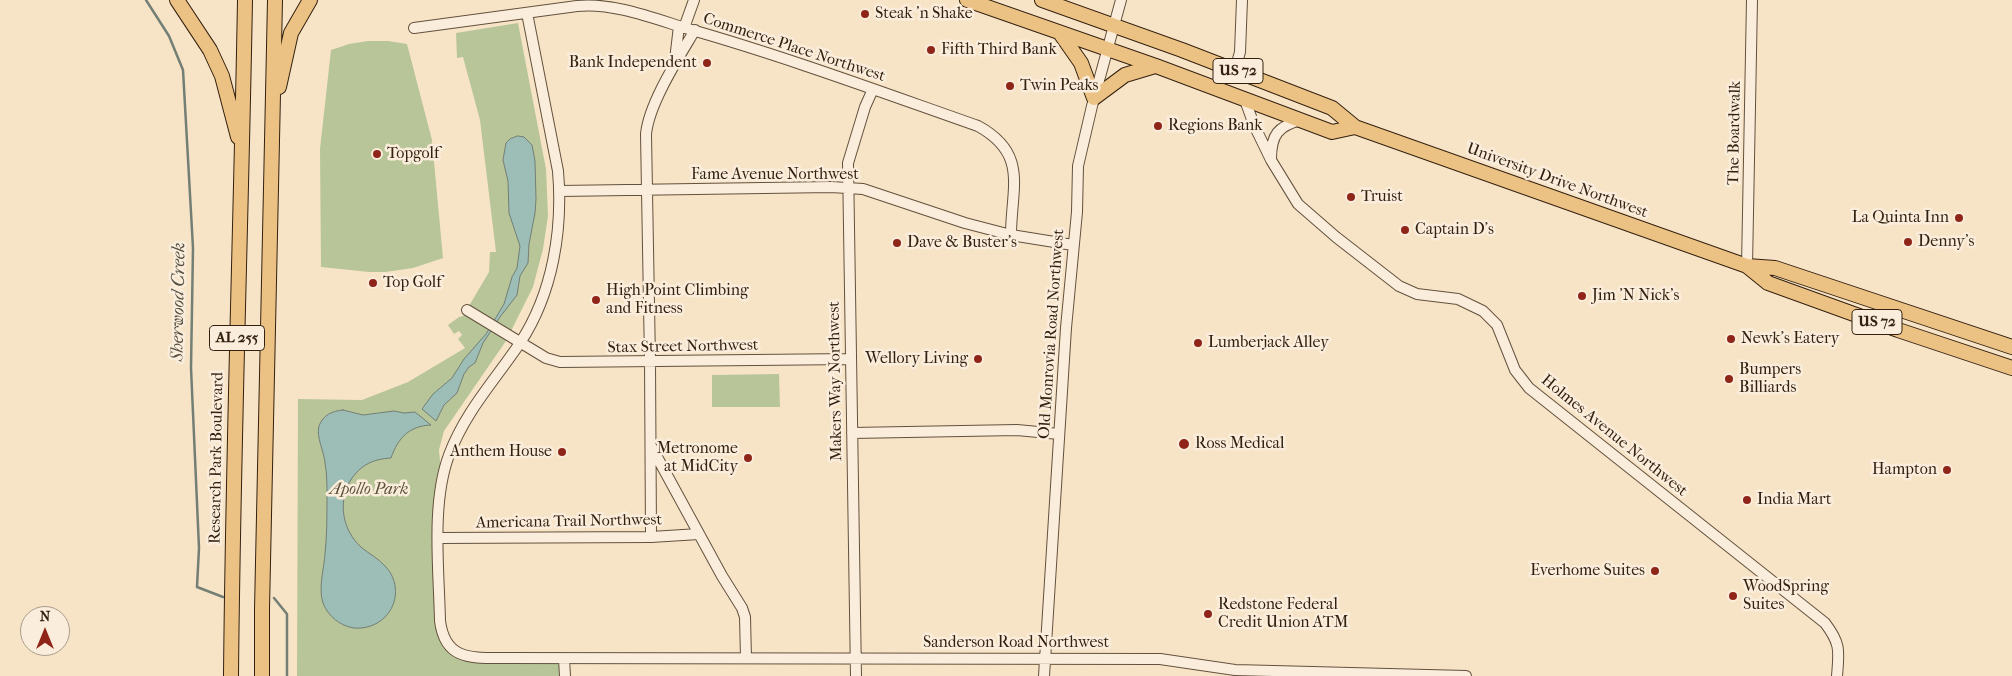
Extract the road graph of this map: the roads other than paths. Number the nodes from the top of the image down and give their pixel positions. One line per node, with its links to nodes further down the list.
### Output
1 (177, 0): 26 (highway)
2 (245, 0): 26 (highway, Research Park Boulevard / AL 255)
3 (275, 0): 24 (highway, AL 255)
4 (310, 0): 24 (highway)
5 (694, 0): 14 (street)
6 (967, 0): 15 (highway, University Drive Northwest / US 72)
7 (1042, 0): 12 (highway, University Drive Northwest / US 72)
8 (1120, 0): 12 (street, Old Monrovia Road Northwest)
9 (1242, 0): 19 (street)
10 (1752, 0): 33 (street, The Boardwalk)
11 (527, 13): 13 (street, Commerce Place Northwest); 14 (street, Commerce Place Northwest); 30 (street, Sanderson Road Northwest)
12 (1115, 25): 16 (street, Old Monrovia Road Northwest); 19 (highway, University Drive Northwest / US 72)
13 (414, 28)
14 (686, 28): 17 (street); 17 (street); 20 (street, Commerce Place Northwest)
15 (1060, 32): 16 (highway, University Drive Northwest / US 72); 21 (highway)
16 (1108, 49): 18 (highway, University Drive Northwest / US 72); 21 (street, Old Monrovia Road Northwest)
17 (674, 64): 29 (street)
18 (1156, 66): 21 (highway); 22 (highway, University Drive Northwest / US 72)
19 (1235, 70): 25 (highway, University Drive Northwest / US 72)
20 (873, 89): 28 (street, Makers Way Northwest); 31 (street, Commerce Place Northwest)
21 (1094, 98): 32 (street, Old Monrovia Road Northwest)
22 (1245, 100): 23 (highway, University Drive Northwest / US 72); 27 (street, Holmes Avenue Northwest)
23 (1301, 120): 25 (highway, University Drive Northwest / US 72); 27 (street)
24 (272, 125): 51 (highway, AL 255)
25 (1355, 127): 33 (highway, University Drive Northwest / US 72)
26 (242, 155): 50 (highway, Research Park Boulevard / AL 255)
27 (1271, 160): 56 (street, Holmes Avenue Northwest)
28 (849, 188): 29 (street, Fame Avenue Northwest); 31 (street, Fame Avenue Northwest); 37 (street, Makers Way Northwest)
29 (647, 190): 30 (street, Fame Avenue Northwest); 38 (street)
30 (560, 191): 35 (street, Sanderson Road Northwest)
31 (1011, 236): 32 (street, Fame Avenue Northwest)
32 (1073, 245): 41 (street, Old Monrovia Road Northwest)
33 (1747, 266): 36 (highway, University Drive Northwest / US 72); 39 (highway, University Drive Northwest / US 72)
34 (467, 310): 35 (street, Stax Street Northwest)
35 (521, 342): 38 (street, Stax Street Northwest); 45 (street, Sanderson Road Northwest)
36 (2012, 347)
37 (850, 360): 38 (street, Stax Street Northwest); 40 (street, Makers Way Northwest)
38 (650, 361): 42 (street)
39 (2012, 368)
40 (852, 433): 41 (street); 46 (street, Makers Way Northwest)
41 (1059, 434): 48 (street, Old Monrovia Road Northwest)
42 (650, 445): 43 (street); 44 (street)
43 (699, 534): 44 (street, Americana Trail Northwest); 47 (street)
44 (650, 537): 45 (street, Americana Trail Northwest)
45 (439, 538): 49 (street, Sanderson Road Northwest)
46 (856, 657): 47 (street, Sanderson Road Northwest); 48 (street, Sanderson Road Northwest); 53 (street, Makers Way Northwest)
47 (746, 658): 49 (street, Sanderson Road Northwest)
48 (1046, 658): 54 (street, Old Monrovia Road Northwest); 55 (street, Sanderson Road Northwest)
49 (564, 659): 52 (street)
50 (231, 676)
51 (262, 676)
52 (565, 676)
53 (856, 676)
54 (1044, 676)
55 (1466, 676)
56 (1837, 676)

